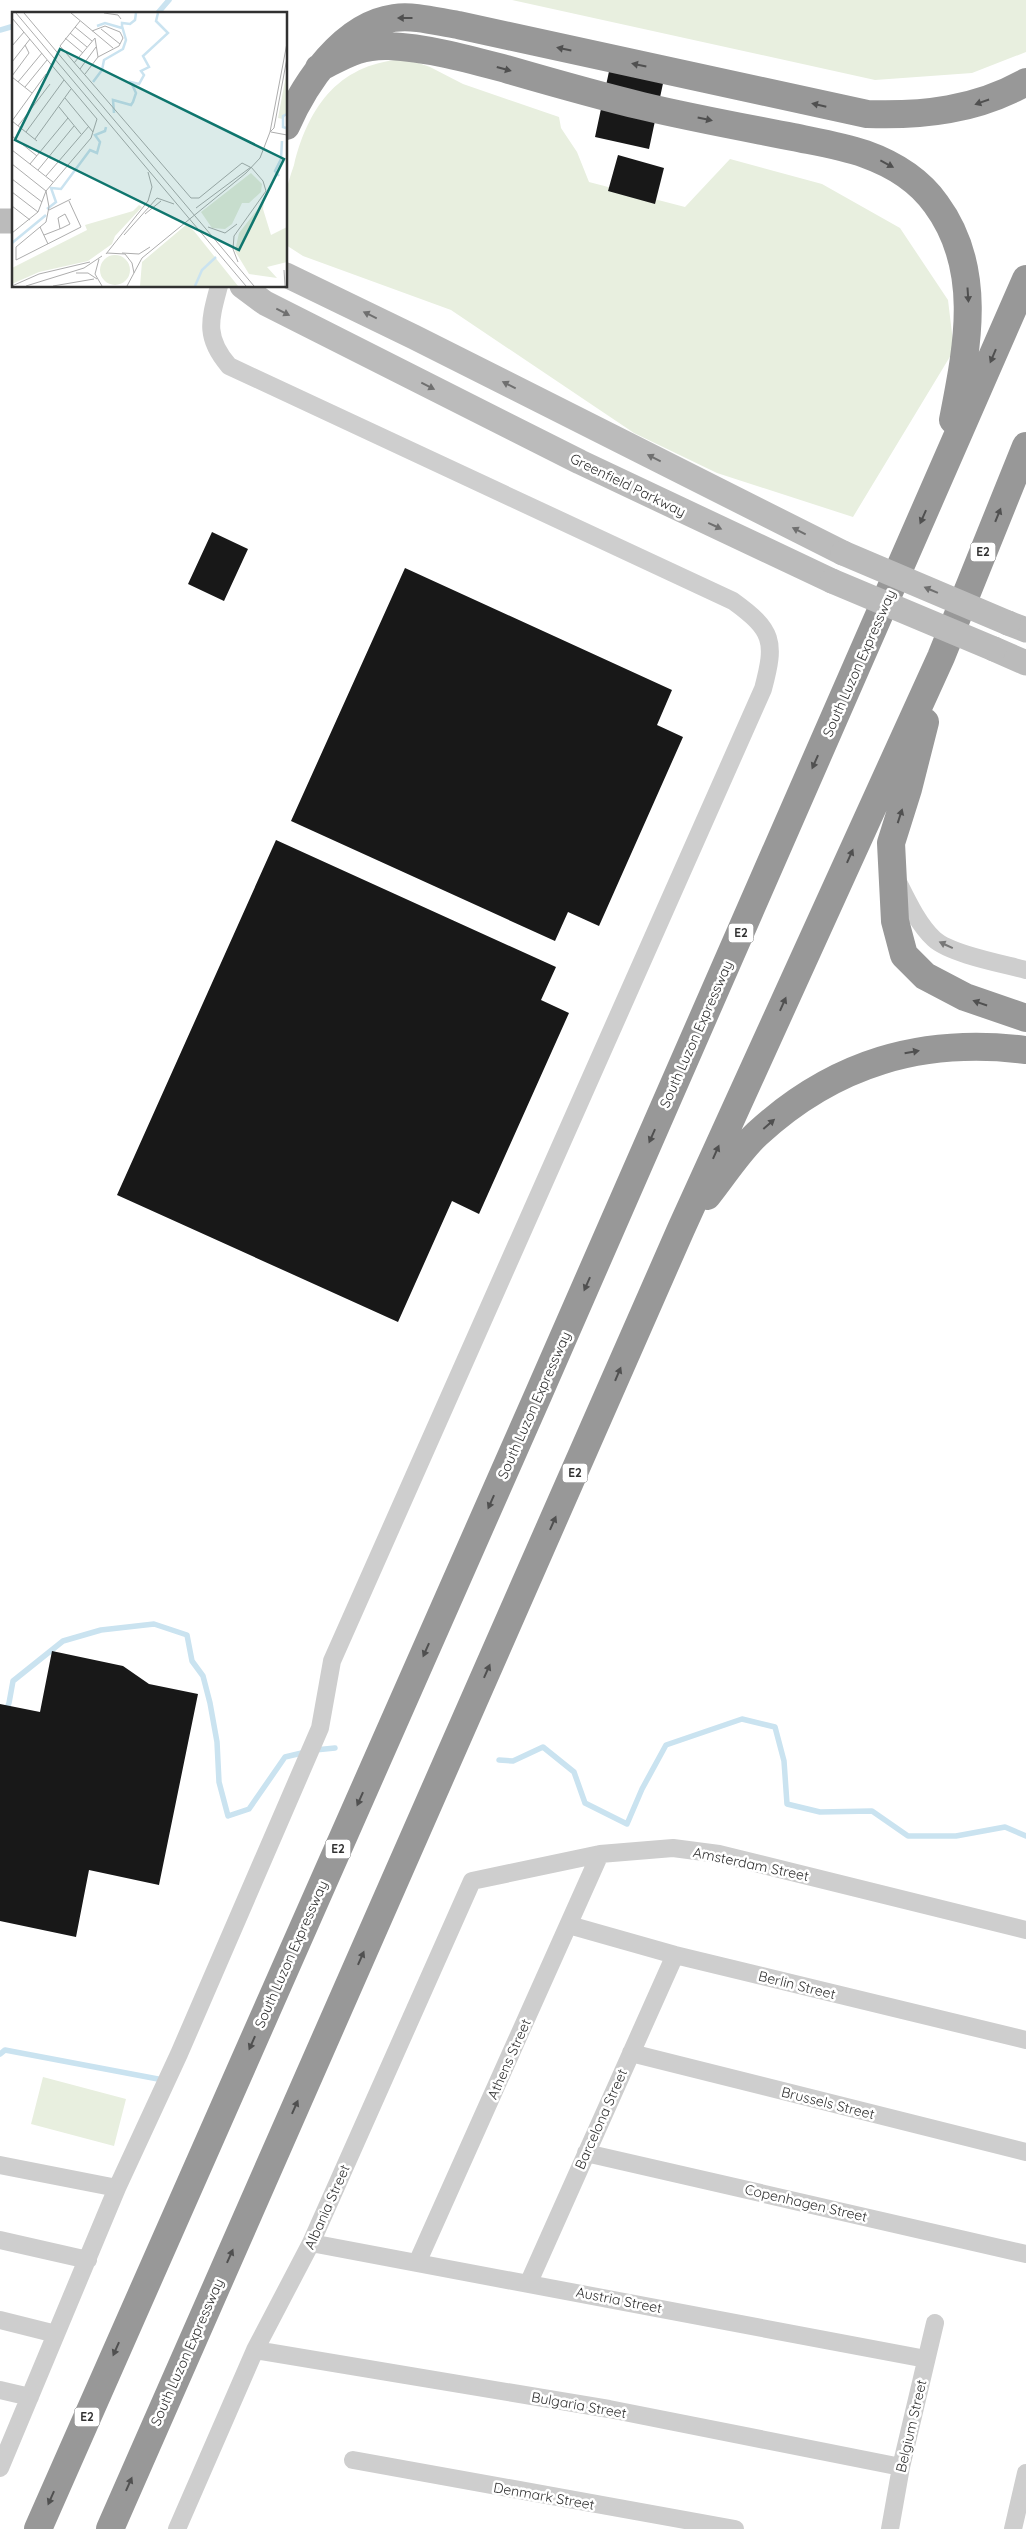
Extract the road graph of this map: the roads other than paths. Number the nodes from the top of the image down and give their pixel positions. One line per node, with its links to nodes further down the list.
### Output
1 (320, 68): 2 (highway, one-way to 1); 3 (highway); 9 (highway, one-way to 9)
2 (1026, 82)
3 (288, 122)
4 (288, 276): 10 (main road, one-way to 4, bridge)
5 (1026, 280): 9 (highway, South Luzon Expressway / E2, one-way to 9)
6 (218, 288): 28 (street)
7 (245, 288): 12 (main road, Greenfield Parkway, one-way to 12, bridge)
8 (1026, 446): 11 (highway, South Luzon Expressway / E2, one-way to 8)
9 (942, 473): 46 (highway, South Luzon Expressway / E2, one-way to 46)
10 (1017, 626)
11 (941, 657): 13 (highway, one-way to 11); 17 (highway, South Luzon Expressway / E2, one-way to 11)
12 (1026, 663)
13 (892, 868): 14 (street, one-way to 13); 15 (highway, one-way to 13)
14 (1026, 970)
15 (1026, 1018)
16 (1026, 1050): 17 (highway, one-way to 16)
17 (681, 1228): 47 (highway, South Luzon Expressway / E2, one-way to 17)
18 (600, 1854): 19 (street, Amsterdam Street); 20 (street, Athens Street); 21 (street, Amsterdam Street)
19 (472, 1881): 30 (street, Albania Street)
20 (569, 1924): 22 (street, Berlin Street); 33 (street, Athens Street)
21 (1026, 1930)
22 (675, 1955): 23 (street, Berlin Street); 24 (street, Barcelona Street)
23 (1026, 2040)
24 (631, 2053): 25 (street, Brussels Street); 26 (street, Barcelona Street)
25 (1026, 2152)
26 (586, 2153): 31 (street, Copenhagen Street); 34 (street, Barcelona Street)
27 (0, 2165): 28 (street)
28 (117, 2188): 32 (street)
29 (0, 2240): 32 (street)
30 (311, 2244): 33 (street, Austria Street); 38 (street, Albania Street)
31 (1026, 2254)
32 (88, 2260): 37 (street)
33 (417, 2263): 34 (street, Austria Street)
34 (529, 2282): 39 (street, Austria Street)
35 (0, 2320): 37 (street)
36 (935, 2323): 39 (street, Belgium Street)
37 (56, 2334): 41 (street)
38 (255, 2350): 44 (street, Bulgaria Street); 48 (street, Albania Street)
39 (926, 2359): 44 (street, Belgium Street)
40 (0, 2390): 41 (street)
41 (30, 2397): 43 (street)
42 (353, 2460): 49 (street, Denmark Street)
43 (0, 2467)
44 (901, 2467): 50 (street, Belgium Street)
45 (1026, 2473): 51 (street)
46 (38, 2529)
47 (110, 2529)
48 (177, 2529)
49 (735, 2529)
50 (890, 2529)
51 (1013, 2529)

